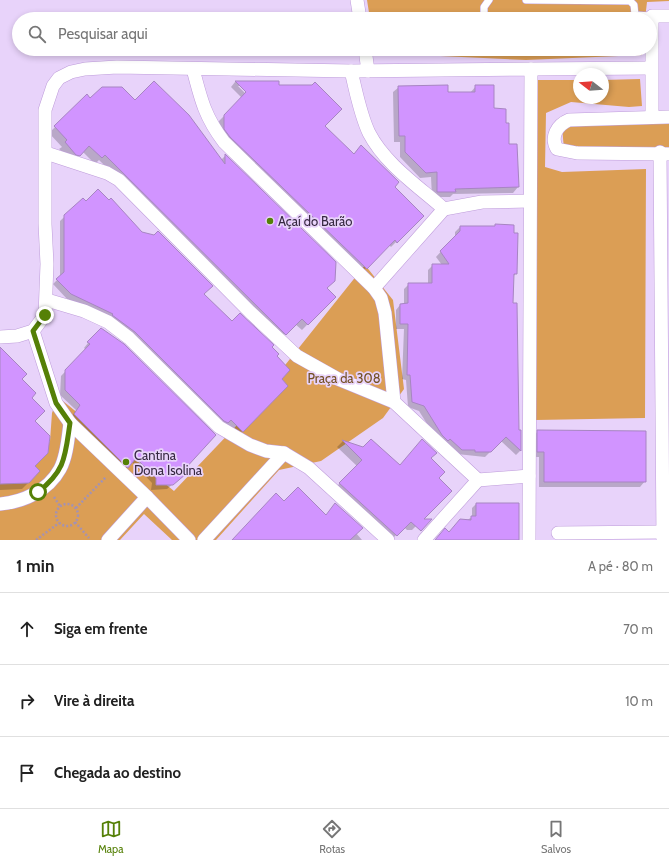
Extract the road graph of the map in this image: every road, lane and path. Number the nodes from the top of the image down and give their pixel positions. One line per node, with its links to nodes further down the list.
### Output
1 (357, 0): 4 (street)
2 (489, 0): 5 (lane)
3 (526, 0): 6 (lane)
4 (359, 12)
5 (484, 12)
6 (635, 12)
7 (657, 16): 8 (street)
8 (669, 16)
9 (366, 56): 15 (street)
10 (652, 56): 11 (street)
11 (652, 68): 13 (street); 16 (street)
12 (193, 69): 14 (street); 18 (street); 22 (street)
13 (531, 69): 15 (street); 20 (street)
14 (351, 71): 15 (street); 21 (street)
15 (368, 71)
16 (652, 116): 17 (street); 19 (street)
17 (669, 117)
18 (46, 152): 23 (street); 26 (street)
19 (664, 153): 38 (street)
20 (529, 201): 21 (street); 30 (street)
21 (444, 209): 22 (street)
22 (374, 288): 26 (street)
23 (47, 300): 24 (street); 28 (street)
24 (33, 331): 25 (street); 27 (street)
25 (0, 337)
26 (394, 402): 31 (street)
27 (70, 423): 32 (street); 33 (street)
28 (284, 453): 43 (street); 44 (street)
29 (107, 476): 34 (path)
30 (529, 476): 31 (street); 46 (street)
31 (478, 480): 45 (street)
32 (147, 497): 41 (street); 42 (street)
33 (0, 504)
34 (76, 508): 35 (path); 36 (path)
35 (75, 522): 36 (path); 39 (path)
36 (59, 523): 40 (path)
37 (558, 533): 38 (street)
38 (663, 536)
39 (89, 538)
40 (36, 540)
41 (108, 540)
42 (189, 540)
43 (204, 540)
44 (388, 540)
45 (424, 540)
46 (529, 540)

